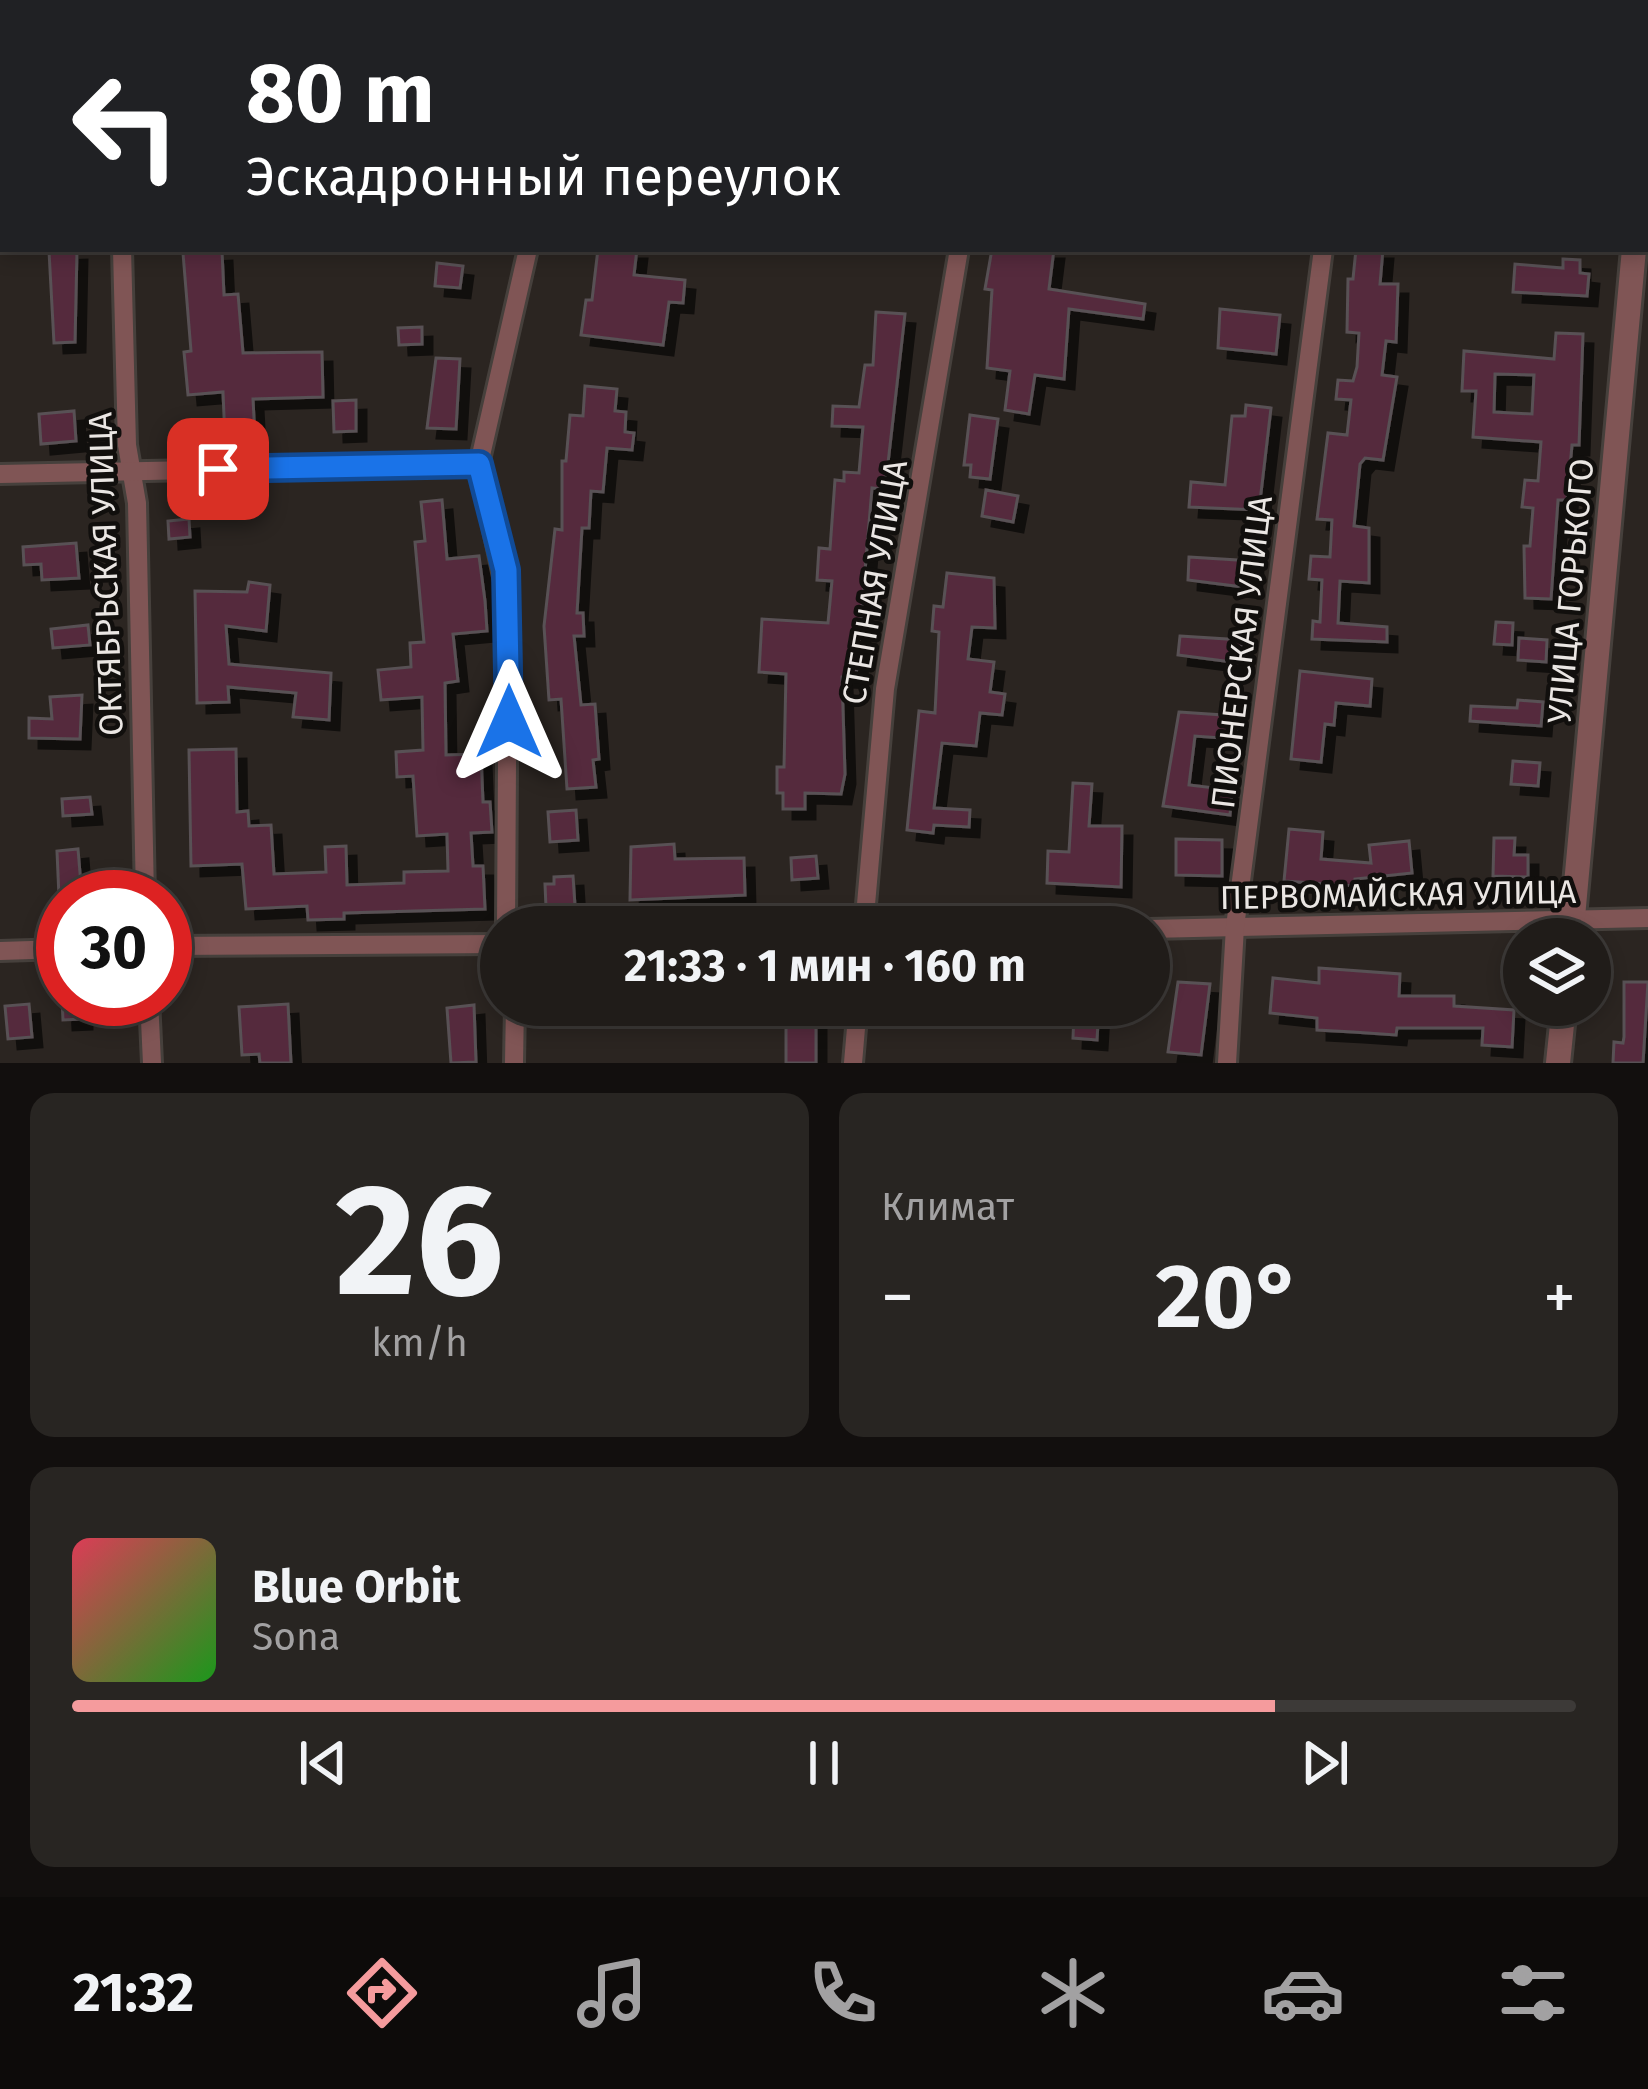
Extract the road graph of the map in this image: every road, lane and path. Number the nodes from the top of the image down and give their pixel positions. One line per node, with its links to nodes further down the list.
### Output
1 (122, 252): 7 (street, ОКТЯБРЬСКАЯ УЛИЦА)
2 (527, 252): 6 (street)
3 (958, 252): 11 (street, СТЕПНАЯ УЛИЦА)
4 (1323, 252): 15 (street, ПИОНЕРСКАЯ УЛИЦА)
5 (1634, 252): 12 (street, УЛИЦА ГОРЬКОГО)
6 (479, 464): 7 (street); 10 (street)
7 (131, 471): 8 (street); 9 (street, ОКТЯБРЬСКАЯ УЛИЦА)
8 (0, 474)
9 (144, 870)
10 (506, 906)
11 (866, 906)
12 (1573, 918)
13 (1648, 918): 14 (street, ПЕРВОМАЙСКАЯ УЛИЦА)
14 (1611, 923)
15 (1235, 928): 16 (street, ПЕРВОМАЙСКАЯ УЛИЦА); 17 (street, ПЕРВОМАЙСКАЯ УЛИЦА); 29 (street, ПИОНЕРСКАЯ УЛИЦА)
16 (1170, 929)
17 (1503, 929)
18 (480, 944): 19 (street)
19 (192, 946)
20 (36, 950): 21 (street)
21 (0, 951)
22 (150, 1026): 26 (street)
23 (515, 1026): 27 (street)
24 (856, 1026): 28 (street)
25 (1562, 1026): 30 (street)
26 (152, 1063)
27 (514, 1063)
28 (853, 1063)
29 (1227, 1063)
30 (1558, 1063)

